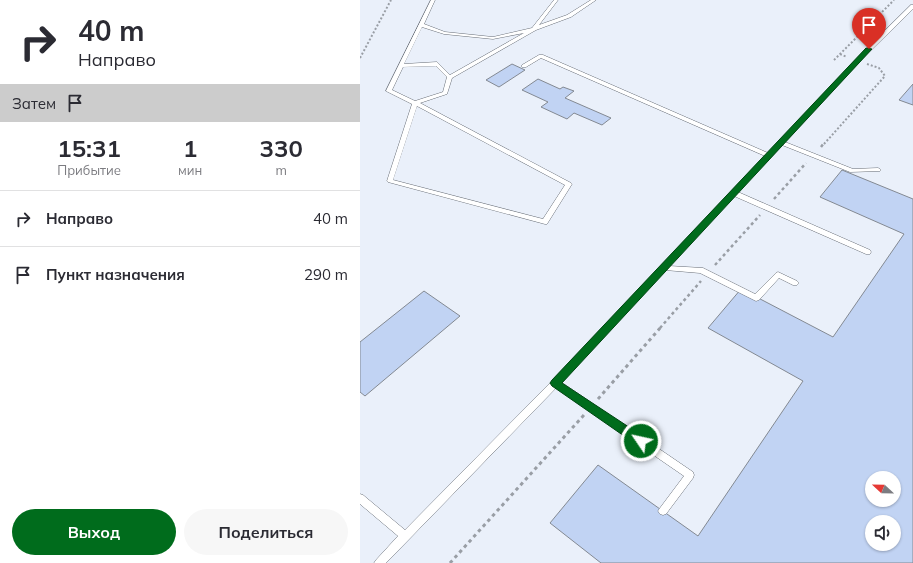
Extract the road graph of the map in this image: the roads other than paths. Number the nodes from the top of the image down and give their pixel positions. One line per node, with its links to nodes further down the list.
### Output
1 (433, 0): 5 (lane)
2 (556, 0): 6 (lane)
3 (594, 0): 6 (lane)
4 (913, 6): 11 (lane)
5 (421, 25): 6 (lane); 7 (lane)
6 (534, 29): 9 (lane)
7 (402, 66): 9 (lane); 10 (lane)
8 (524, 66): 12 (lane)
9 (450, 77): 10 (lane)
10 (415, 103): 10 (lane)
11 (780, 142): 12 (lane); 13 (lane)
12 (768, 155): 14 (lane)
13 (878, 170)
14 (734, 193): 15 (lane); 16 (lane)
15 (868, 252)
16 (665, 268): 17 (lane); 18 (lane)
17 (795, 283)
18 (555, 383): 20 (lane); 21 (lane)
19 (360, 498): 21 (lane)
20 (663, 511)
21 (405, 536): 22 (lane)
22 (379, 563)

